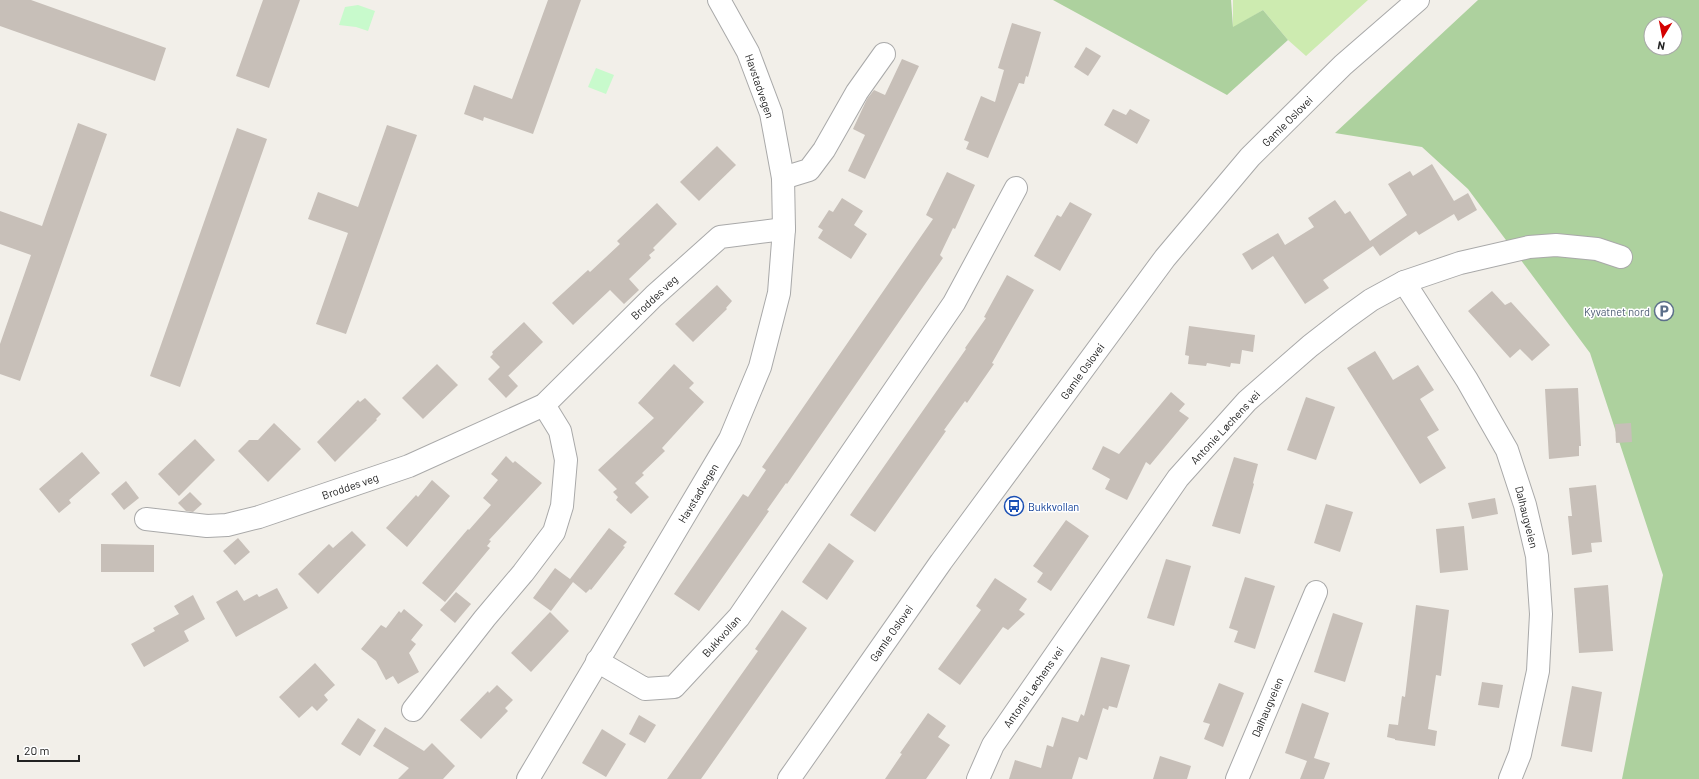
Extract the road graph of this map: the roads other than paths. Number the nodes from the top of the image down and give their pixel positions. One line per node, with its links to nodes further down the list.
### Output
1 (719, 0): 4 (street, Havstadvegen)
2 (1418, 0): 15 (street, Gamle Oslovei)
3 (884, 54): 4 (street)
4 (784, 178): 6 (street, Havstadvegen)
5 (1016, 188): 12 (street, Bukkvollan)
6 (784, 229): 9 (street, Broddes veg); 12 (street, Havstadvegen)
7 (1621, 257): 8 (street, Antonie Løchens vei)
8 (1404, 282): 16 (street, Antonie Løchens vei); 18 (street, Dalhaugveien)
9 (544, 405): 10 (street, Broddes veg); 13 (street)
10 (146, 520)
11 (1316, 592): 17 (street, Dalhaugveien)
12 (597, 661): 14 (street, Havstadvegen)
13 (413, 710)
14 (528, 779)
15 (789, 779)
16 (978, 779)
17 (1237, 779)
18 (1510, 779)

